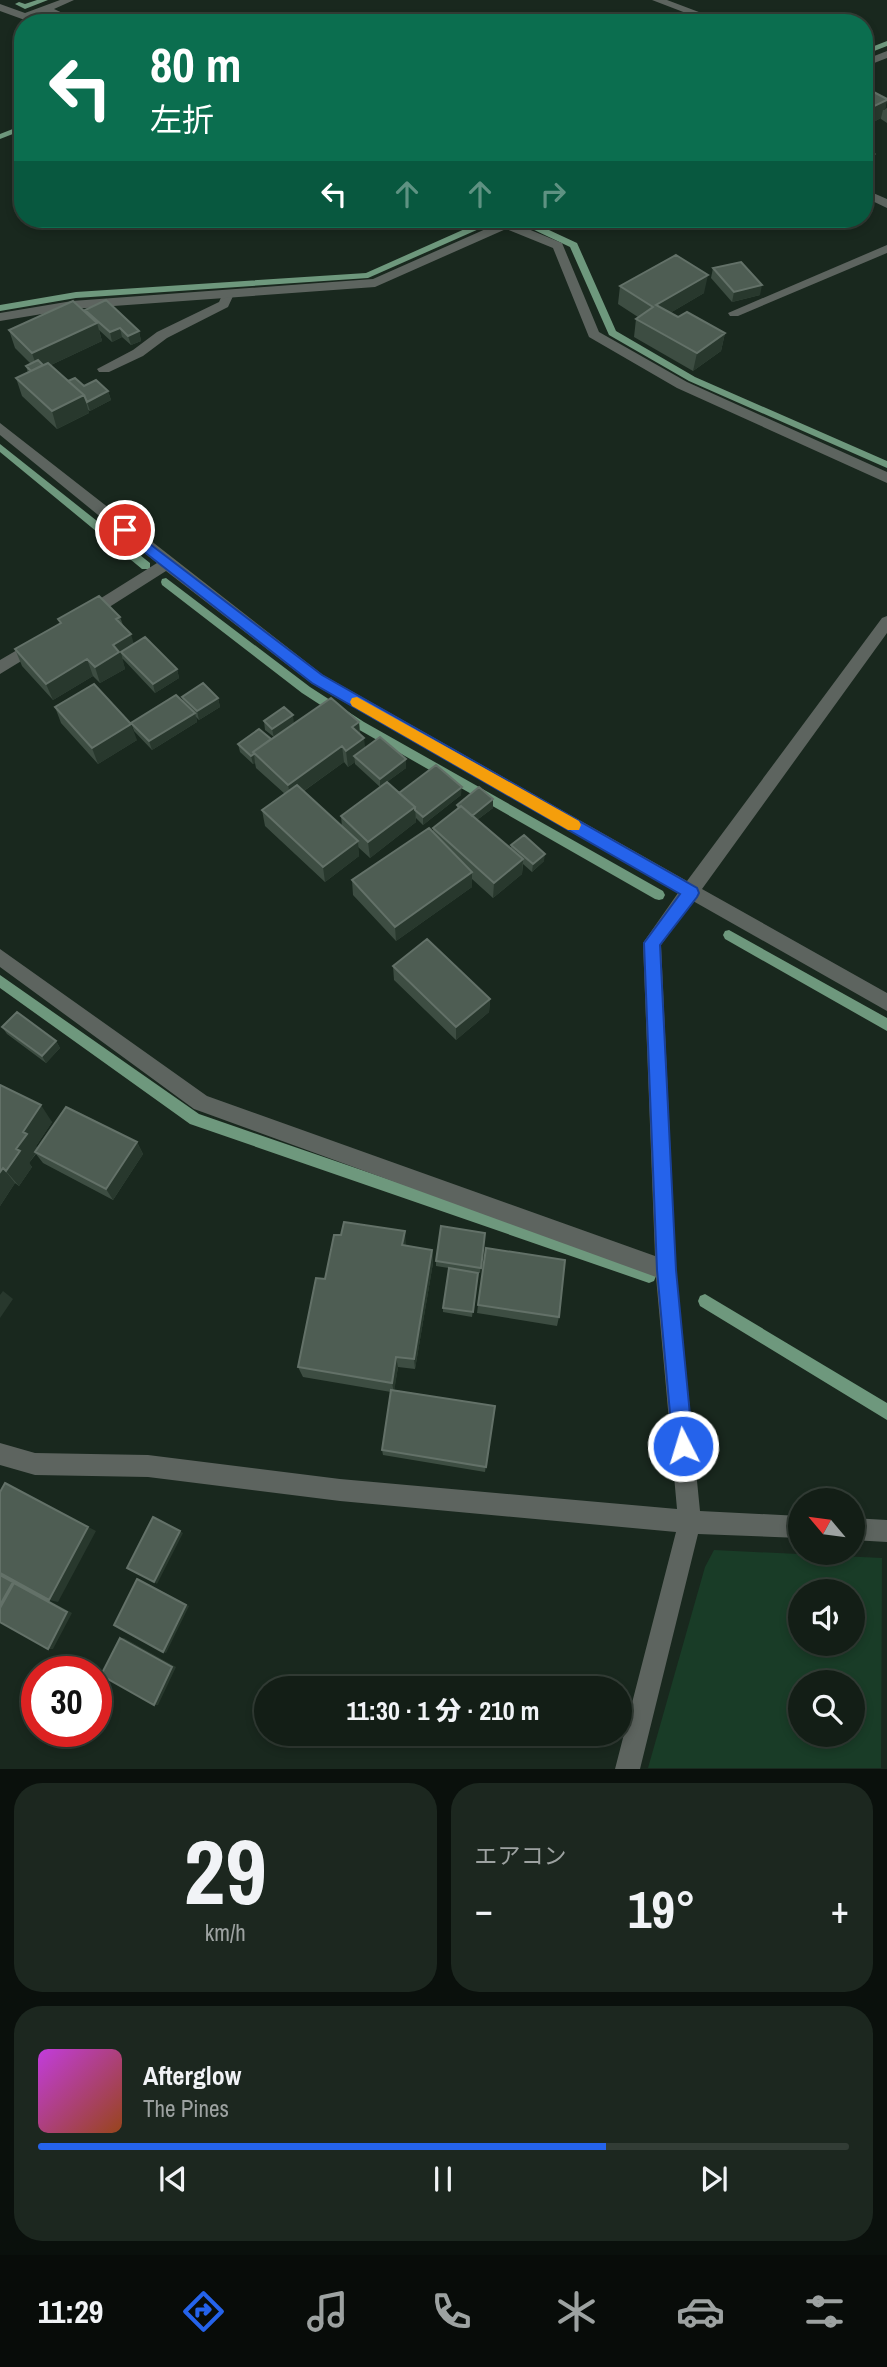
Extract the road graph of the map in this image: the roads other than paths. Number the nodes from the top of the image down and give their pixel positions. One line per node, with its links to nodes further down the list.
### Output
1 (12, 0): 4 (street)
2 (69, 0): 5 (street)
3 (657, 0): 9 (street)
4 (0, 6): 6 (street)
5 (46, 9): 7 (street); 8 (street)
6 (21, 14)
7 (32, 14)
8 (58, 14)
9 (697, 14)
10 (491, 228): 13 (street)
11 (521, 228): 18 (street)
12 (887, 248): 14 (street)
13 (228, 294): 15 (street); 16 (street)
14 (734, 313)
15 (0, 317)
16 (104, 369)
17 (0, 428): 19 (street)
18 (887, 478)
19 (167, 564): 20 (street); 24 (street)
20 (73, 622)
21 (887, 622): 24 (street)
22 (50, 637): 23 (street)
23 (0, 668)
24 (691, 893): 26 (street); 27 (street)
25 (0, 957): 27 (street)
26 (887, 1003)
27 (666, 1270): 29 (street)
28 (0, 1454): 29 (street)
29 (690, 1521): 30 (street); 33 (street)
30 (788, 1526)
31 (865, 1530): 32 (street)
32 (887, 1531)
33 (627, 1769)

